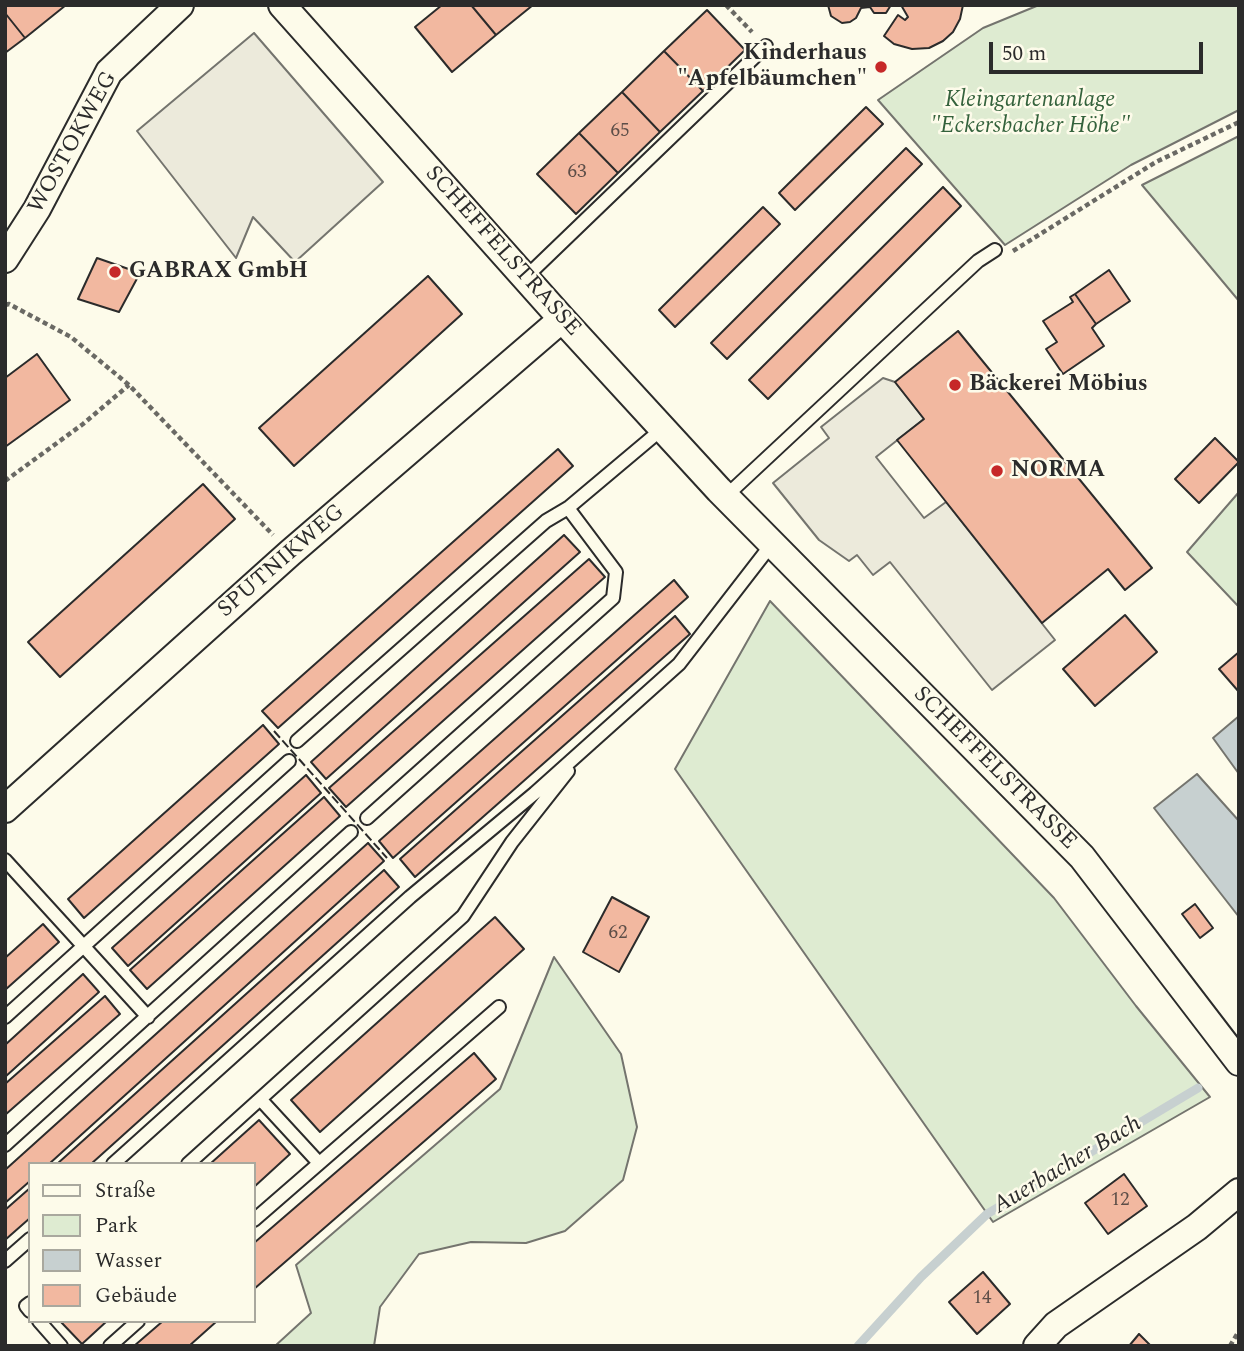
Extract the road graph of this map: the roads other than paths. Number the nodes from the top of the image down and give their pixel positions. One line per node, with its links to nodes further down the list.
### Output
1 (180, 5): 5 (street, WOSTOKWEG)
2 (282, 5): 6 (street, SCHEFFELSTRASSE)
3 (766, 46): 6 (lane)
4 (995, 250): 9 (lane)
5 (5, 259)
6 (525, 278): 7 (street, SCHEFFELSTRASSE)
7 (562, 320): 8 (street, SCHEFFELSTRASSE); 15 (street, SPUTNIKWEG)
8 (662, 429): 9 (street, SCHEFFELSTRASSE); 10 (lane)
9 (725, 497): 11 (street, SCHEFFELSTRASSE)
10 (568, 508): 12 (lane); 16 (lane)
11 (771, 545): 13 (lane); 23 (street, SCHEFFELSTRASSE)
12 (297, 741)
13 (590, 743): 24 (lane); 26 (lane)
14 (289, 761): 19 (lane)
15 (5, 809)
16 (367, 818)
17 (351, 832): 22 (lane)
18 (5, 860): 19 (lane)
19 (83, 947): 21 (lane); 22 (lane)
20 (499, 1007): 28 (lane)
21 (5, 1017)
22 (148, 1017): 25 (lane)
23 (1239, 1062)
24 (261, 1100): 27 (lane); 28 (lane)
25 (5, 1145)
26 (115, 1162)
27 (190, 1162)
28 (319, 1163): 30 (lane)
29 (1239, 1192): 37 (street)
30 (256, 1218)
31 (28, 1241): 32 (lane)
32 (5, 1261)
33 (41, 1323): 35 (lane)
34 (136, 1323): 36 (lane)
35 (61, 1346)
36 (110, 1346)
37 (1037, 1346)

